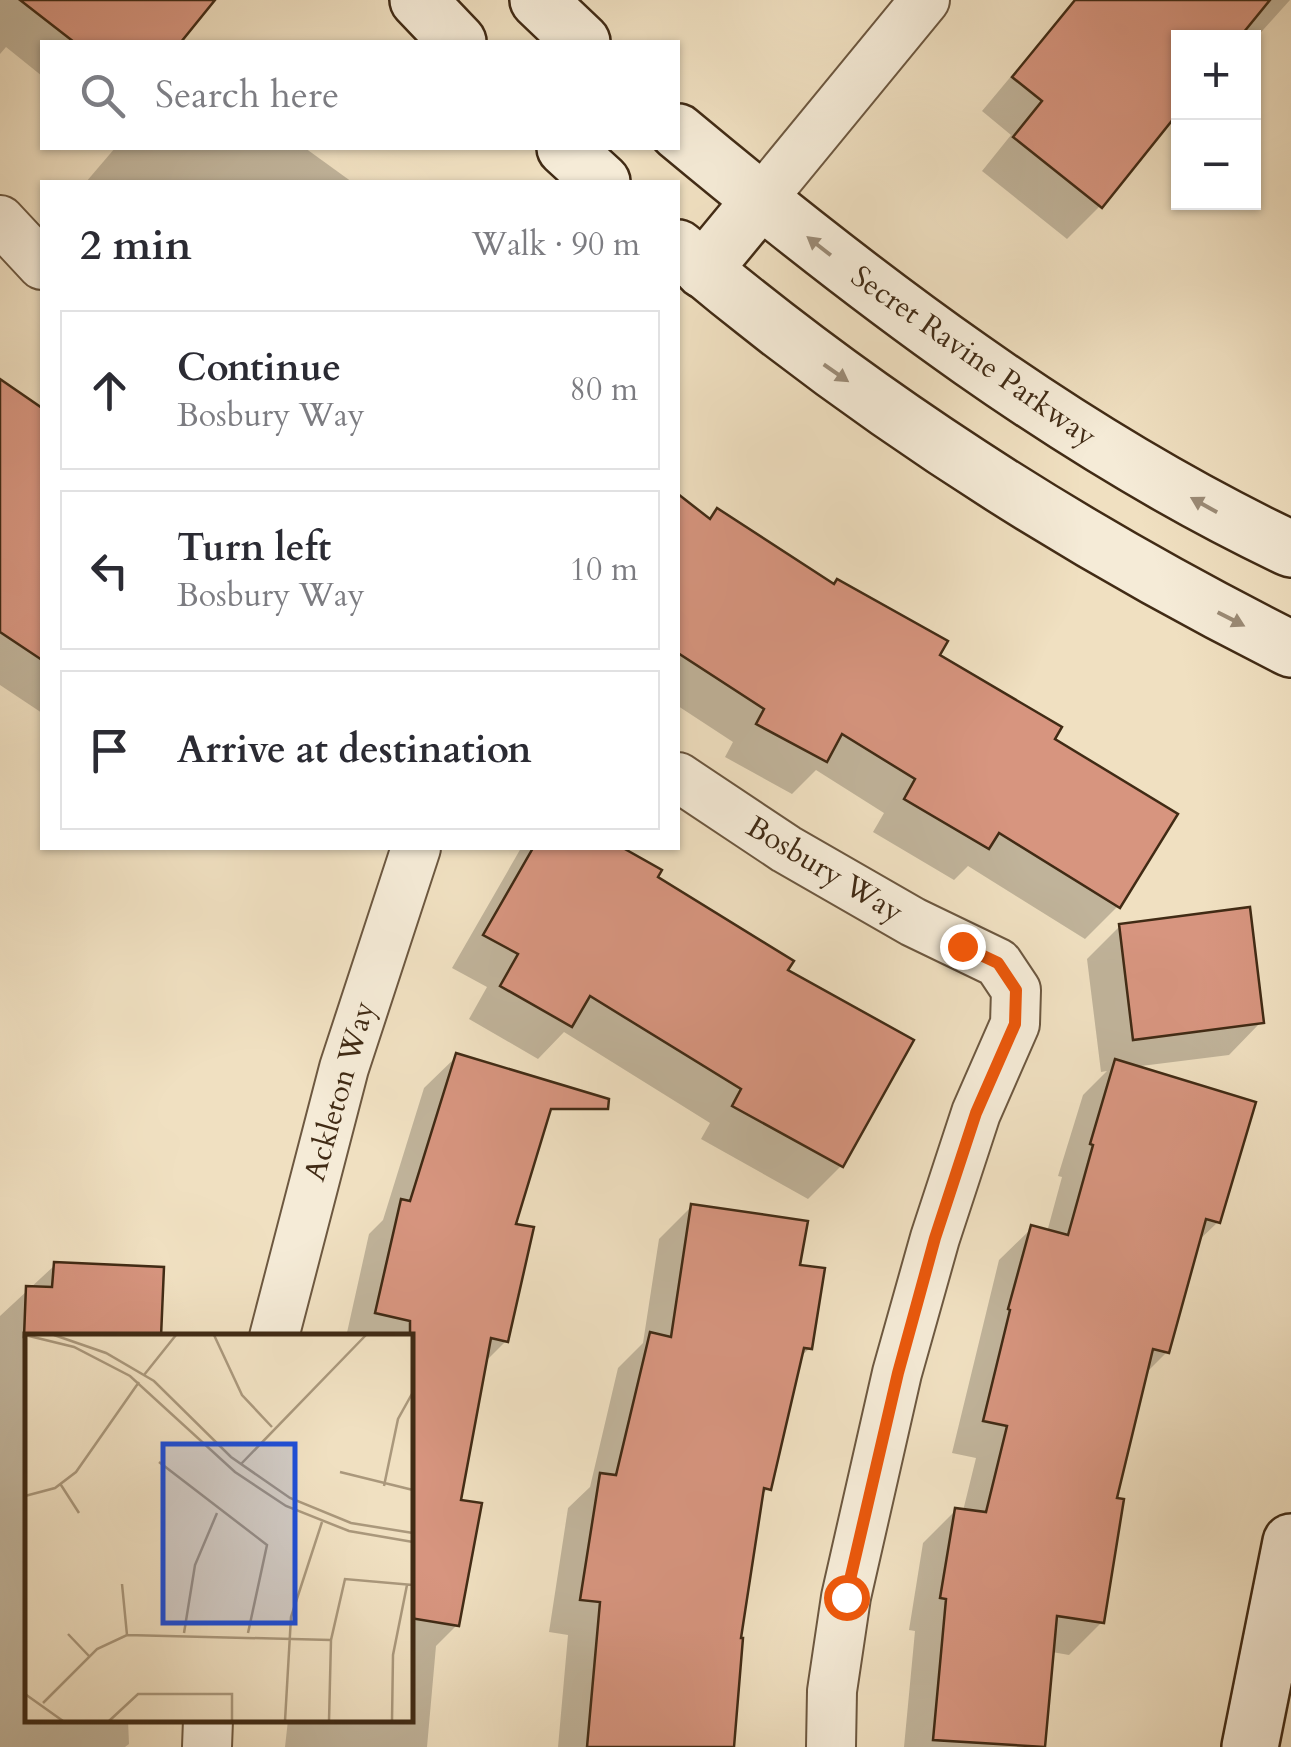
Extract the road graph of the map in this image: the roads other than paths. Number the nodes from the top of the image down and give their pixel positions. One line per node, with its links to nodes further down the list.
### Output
1 (418, 0): 4 (main road)
2 (538, 0): 5 (main road)
3 (925, 0): 9 (street)
4 (456, 40)
5 (580, 40)
6 (680, 134): 9 (main road, Secret Ravine Parkway)
7 (566, 150): 8 (main road)
8 (600, 180)
9 (760, 200): 11 (main road); 13 (main road, Secret Ravine Parkway, one-way to 9)
10 (0, 220): 12 (street)
11 (690, 259): 14 (main road, one-way to 14)
12 (40, 263)
13 (1291, 549)
14 (1291, 649)
15 (680, 778): 21 (street, Bosbury Way)
16 (415, 850): 17 (street, Ackleton Way)
17 (275, 1334)
18 (1291, 1542): 22 (main road)
19 (208, 1722): 20 (street)
20 (207, 1747)
21 (831, 1747)
22 (1250, 1747)

